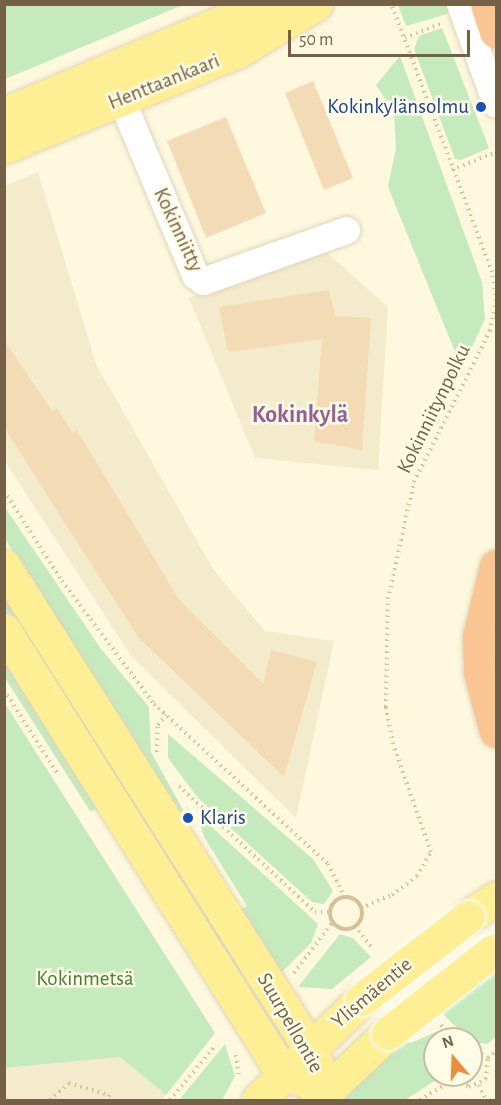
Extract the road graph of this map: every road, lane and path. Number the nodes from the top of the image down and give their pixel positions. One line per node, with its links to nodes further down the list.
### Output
1 (265, 4): 8 (main road, Henttaankaari)
2 (316, 4): 8 (main road, Henttaankaari)
3 (391, 4): 7 (path, Kokinniitynpolku)
4 (487, 4): 6 (highway)
5 (454, 13): 7 (path); 9 (street)
6 (496, 32)
7 (405, 38): 13 (path, Kokinniitynpolku)
8 (115, 85): 10 (main road, Henttaankaari); 11 (main road, Henttaankaari); 14 (street, Kokinniitty)
9 (496, 105)
10 (4, 114)
11 (4, 147)
12 (496, 152): 13 (path)
13 (452, 170): 27 (path, Kokinniitynpolku)
14 (346, 230)
15 (4, 491): 20 (path)
16 (4, 566): 35 (main road, Suurpellontie)
17 (496, 566): 21 (highway)
18 (4, 630): 40 (main road, Suurpellontie)
19 (4, 690): 24 (path)
20 (166, 716): 22 (path); 25 (path)
21 (496, 731)
22 (160, 759)
23 (172, 776): 28 (path)
24 (62, 781)
25 (345, 897): 27 (path); 28 (path)
26 (496, 898): 35 (main road, Ylismäentie, bridge)
27 (361, 908): 30 (path)
28 (329, 912): 29 (path)
29 (333, 922): 30 (path); 33 (path)
30 (354, 926): 31 (path)
31 (373, 949)
32 (495, 950): 45 (main road, Ylismäentie, bridge)
33 (292, 976)
34 (214, 1047): 48 (path)
35 (309, 1047): 40 (main road, Ylismäentie); 45 (main road, Suurpellontie)
36 (496, 1051): 39 (path)
37 (235, 1052): 44 (path)
38 (483, 1055): 39 (path)
39 (488, 1058): 41 (path)
40 (282, 1072): 44 (main road, Ylismäentie); 45 (main road, Suurpellontie)
41 (483, 1080)
42 (439, 1087): 49 (path)
43 (480, 1087): 50 (path)
44 (249, 1093)
45 (322, 1095)
46 (50, 1101): 47 (path)
47 (108, 1101)
48 (170, 1101)
49 (420, 1101)
50 (486, 1101)

